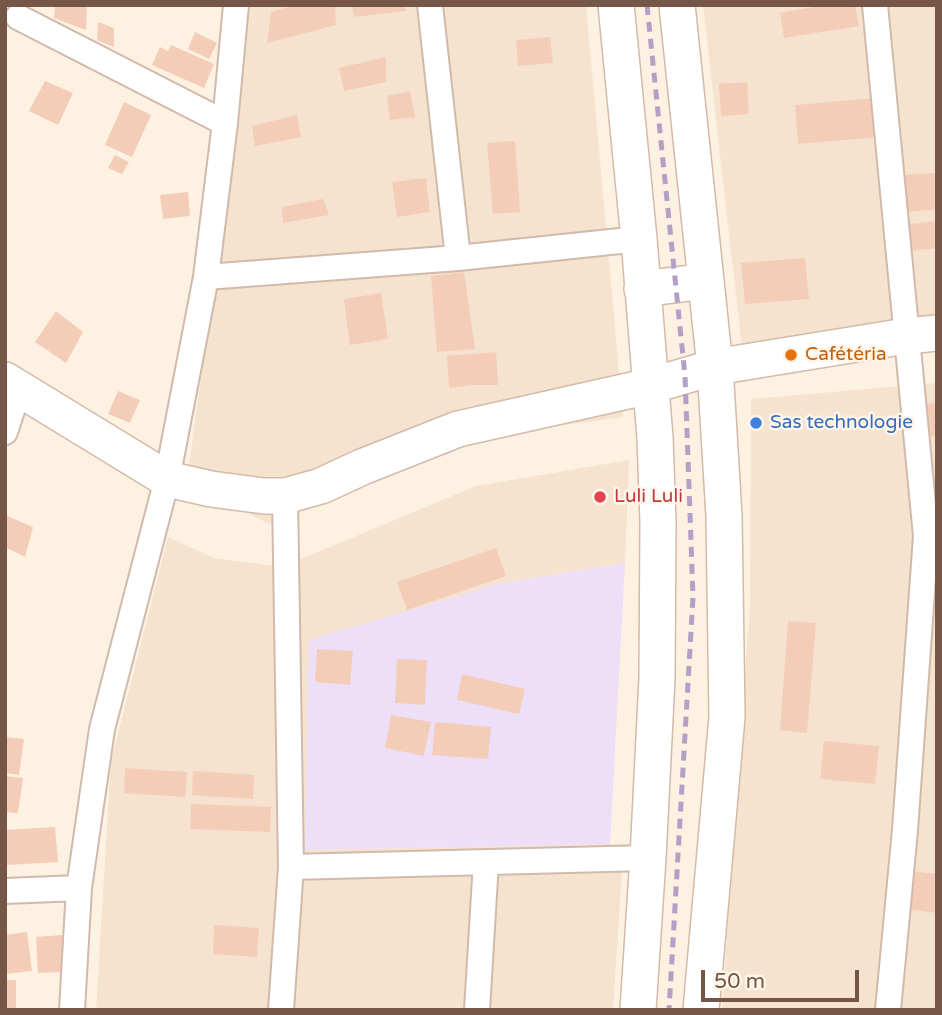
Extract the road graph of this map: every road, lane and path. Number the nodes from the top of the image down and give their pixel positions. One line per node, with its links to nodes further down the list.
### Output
1 (236, 5): 7 (street)
2 (430, 5): 9 (street)
3 (616, 5): 8 (main road)
4 (677, 5): 11 (main road)
5 (875, 5): 13 (street)
6 (28, 15): 7 (street)
7 (225, 123): 10 (street)
8 (639, 239): 9 (street); 12 (main road)
9 (458, 258): 10 (street)
10 (206, 277): 18 (street)
11 (706, 281): 12 (main road); 14 (main road)
12 (642, 289): 16 (main road)
13 (921, 335): 14 (main road); 30 (street)
14 (715, 366): 16 (main road); 29 (main road)
15 (12, 385): 17 (street); 18 (main road)
16 (650, 386): 19 (main road); 20 (main road)
17 (5, 432)
18 (167, 479): 19 (main road); 23 (street)
19 (285, 496): 22 (street)
20 (649, 858): 21 (street); 28 (main road)
21 (486, 862): 22 (street); 27 (street)
22 (291, 867): 26 (street)
23 (79, 888): 24 (street); 25 (street)
24 (5, 891)
25 (72, 1010)
26 (281, 1010)
27 (477, 1010)
28 (638, 1010)
29 (701, 1010)
30 (888, 1010)

